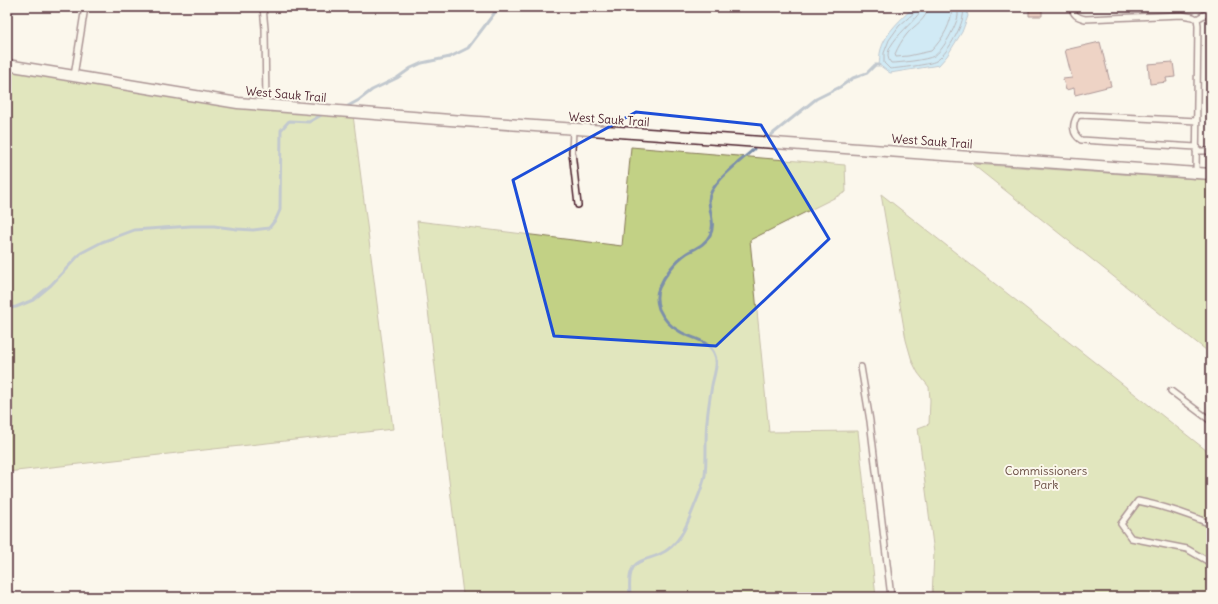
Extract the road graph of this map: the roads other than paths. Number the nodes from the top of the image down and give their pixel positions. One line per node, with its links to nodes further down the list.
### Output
1 (85, 7): 7 (lane)
2 (263, 7): 8 (lane)
3 (1072, 7): 5 (lane)
4 (1211, 11): 5 (lane)
5 (1197, 19): 9 (lane)
6 (7, 65): 7 (street, West Sauk Trail)
7 (74, 76): 8 (street, West Sauk Trail)
8 (266, 105): 10 (street, West Sauk Trail)
9 (1197, 121): 11 (lane); 11 (lane)
10 (573, 129): 13 (street, West Sauk Trail); 15 (lane)
11 (1196, 149): 12 (lane); 13 (lane)
12 (1211, 151)
13 (1196, 173): 14 (street, West Sauk Trail)
14 (1211, 174)
15 (578, 205)
16 (861, 367): 21 (lane)
17 (1171, 392): 18 (lane)
18 (1211, 421)
19 (1211, 524): 20 (lane)
20 (1211, 563)
21 (891, 597)

